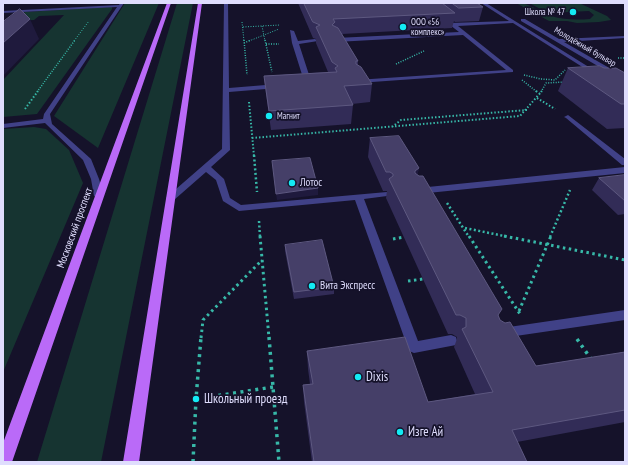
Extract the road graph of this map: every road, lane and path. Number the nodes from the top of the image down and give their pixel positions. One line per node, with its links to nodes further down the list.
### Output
1 (169, 3): 59 (main road, Московский проспект)
2 (200, 3): 61 (main road)
3 (226, 3): 4 (street); 42 (street)
4 (230, 3)
5 (483, 3): 14 (street)
6 (121, 4): 7 (street); 47 (street)
7 (99, 8): 8 (street); 48 (path)
8 (25, 11): 9 (street); 11 (street)
9 (3, 12)
10 (242, 15): 17 (path)
11 (16, 18)
12 (520, 18): 26 (street, Молодёжный бульвар)
13 (449, 21): 15 (street)
14 (514, 22): 15 (street); 25 (street)
15 (454, 25): 19 (street)
16 (262, 26): 17 (path); 21 (path); 21 (path)
17 (243, 27): 28 (path)
18 (292, 31): 27 (street)
19 (464, 33): 20 (street); 30 (street)
20 (444, 34): 23 (street); 29 (path)
21 (264, 35): 28 (path); 39 (path)
22 (625, 37): 26 (street)
23 (336, 40)
24 (315, 41): 27 (street)
25 (544, 41): 26 (street); 33 (street)
26 (558, 41): 34 (street, Молодёжный бульвар)
27 (295, 42): 38 (street)
28 (244, 43): 41 (path)
29 (393, 65)
30 (512, 72): 32 (path); 35 (street); 43 (path)
31 (562, 74): 32 (path)
32 (546, 79): 37 (path)
33 (604, 79)
34 (625, 80)
35 (358, 81)
36 (565, 82): 37 (path)
37 (549, 83): 43 (path)
38 (317, 84)
39 (275, 86): 40 (street); 41 (street)
40 (282, 86)
41 (248, 88): 42 (street); 51 (path)
42 (226, 90): 53 (street)
43 (540, 94): 44 (path)
44 (537, 98): 45 (path); 46 (path)
45 (527, 110): 50 (path); 50 (path)
46 (568, 117): 52 (street)
47 (47, 122): 48 (street); 59 (street)
48 (13, 125): 49 (street)
49 (3, 126)
50 (392, 127): 51 (path)
51 (252, 138): 62 (path)
52 (625, 163)
53 (206, 167): 61 (street); 62 (street)
54 (625, 170): 55 (street)
55 (577, 175): 56 (street); 64 (path)
56 (438, 189): 57 (street); 63 (path)
57 (416, 191)
58 (384, 194): 60 (street)
59 (99, 196): 76 (main road, Московский проспект)
60 (359, 196): 62 (street); 72 (street)
61 (171, 198): 77 (main road)
62 (258, 206): 65 (path)
63 (464, 228): 64 (path); 67 (path)
64 (546, 244): 66 (path); 67 (path)
65 (262, 260): 74 (path); 75 (path)
66 (625, 260)
67 (518, 311): 70 (path)
68 (625, 315): 69 (street)
69 (566, 324): 70 (street); 73 (path)
70 (531, 329): 71 (street)
71 (495, 334)
72 (451, 341)
73 (596, 365)
74 (273, 387): 75 (path); 79 (path)
75 (196, 399): 78 (path)
76 (4, 462)
77 (131, 462)
78 (193, 462)
79 (279, 462)

